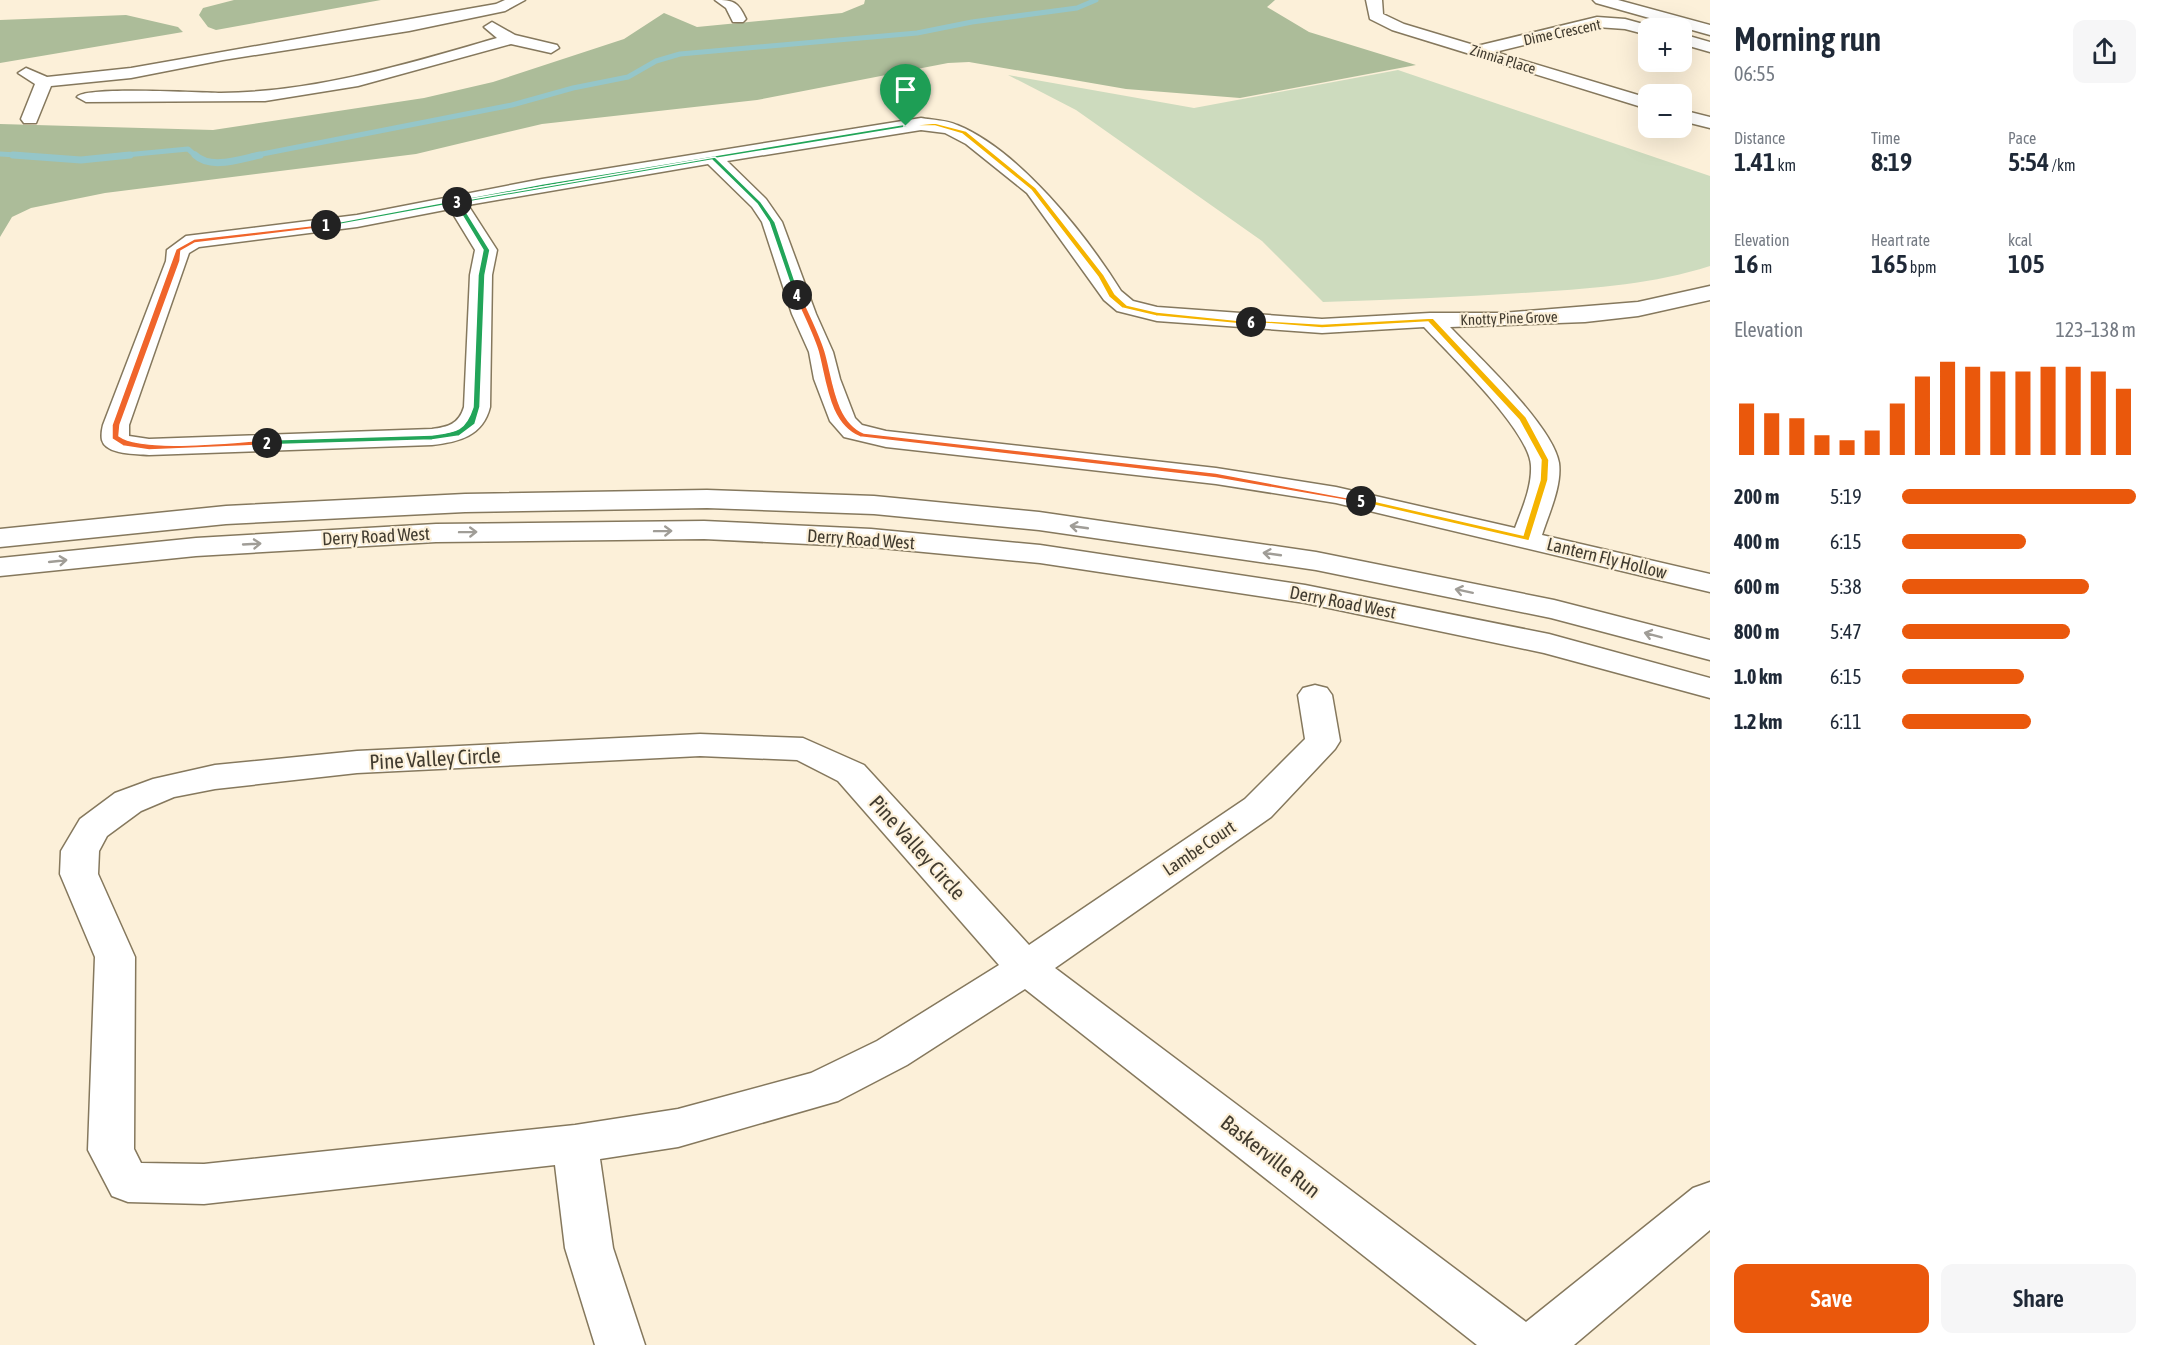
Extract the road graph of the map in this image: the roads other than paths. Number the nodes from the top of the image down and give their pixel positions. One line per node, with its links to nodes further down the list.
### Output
1 (517, 0): 6 (street)
2 (723, 0): 7 (street)
3 (1374, 0): 16 (street, Zinnia Place)
4 (1601, 0): 10 (street)
5 (1637, 0): 8 (street)
6 (473, 14): 11 (street); 12 (street)
7 (738, 19)
8 (1710, 19)
9 (1638, 28): 16 (street, Dime Crescent)
10 (1710, 30)
11 (510, 39): 15 (street); 19 (street)
12 (327, 40): 18 (street); 19 (street)
13 (1692, 42): 14 (street)
14 (1710, 47)
15 (551, 48)
16 (1476, 51): 23 (street, Zinnia Place)
17 (26, 73): 20 (street)
18 (131, 73): 20 (street); 21 (street)
19 (373, 76): 21 (street)
20 (44, 82): 22 (street)
21 (142, 97): 22 (street)
22 (37, 100): 25 (street)
23 (1638, 101)
24 (1692, 118): 26 (street)
25 (30, 119)
26 (1710, 123)
27 (713, 158): 28 (street, Knotty Pine Grove); 30 (street, Knotty Pine Grove); 32 (street, Lantern Fly Hollow)
28 (456, 202): 28 (street, Knotty Pine Grove)
29 (1707, 297): 30 (street, Knotty Pine Grove)
30 (1430, 320): 32 (street)
31 (0, 538): 35 (street, Derry Road West, one-way to 31)
32 (1526, 539): 34 (street, Lantern Fly Hollow)
33 (0, 567): 36 (street, Derry Road West, one-way to 36)
34 (1710, 583)
35 (1710, 650)
36 (1710, 688)
37 (1315, 695): 38 (street, Lambe Court)
38 (1026, 968): 39 (street, Pine Valley Circle); 39 (street, Pine Valley Circle); 42 (street, Baskerville Run)
39 (575, 1144): 41 (street)
40 (1710, 1202): 43 (street)
41 (620, 1345)
42 (1516, 1345)
43 (1536, 1345)

